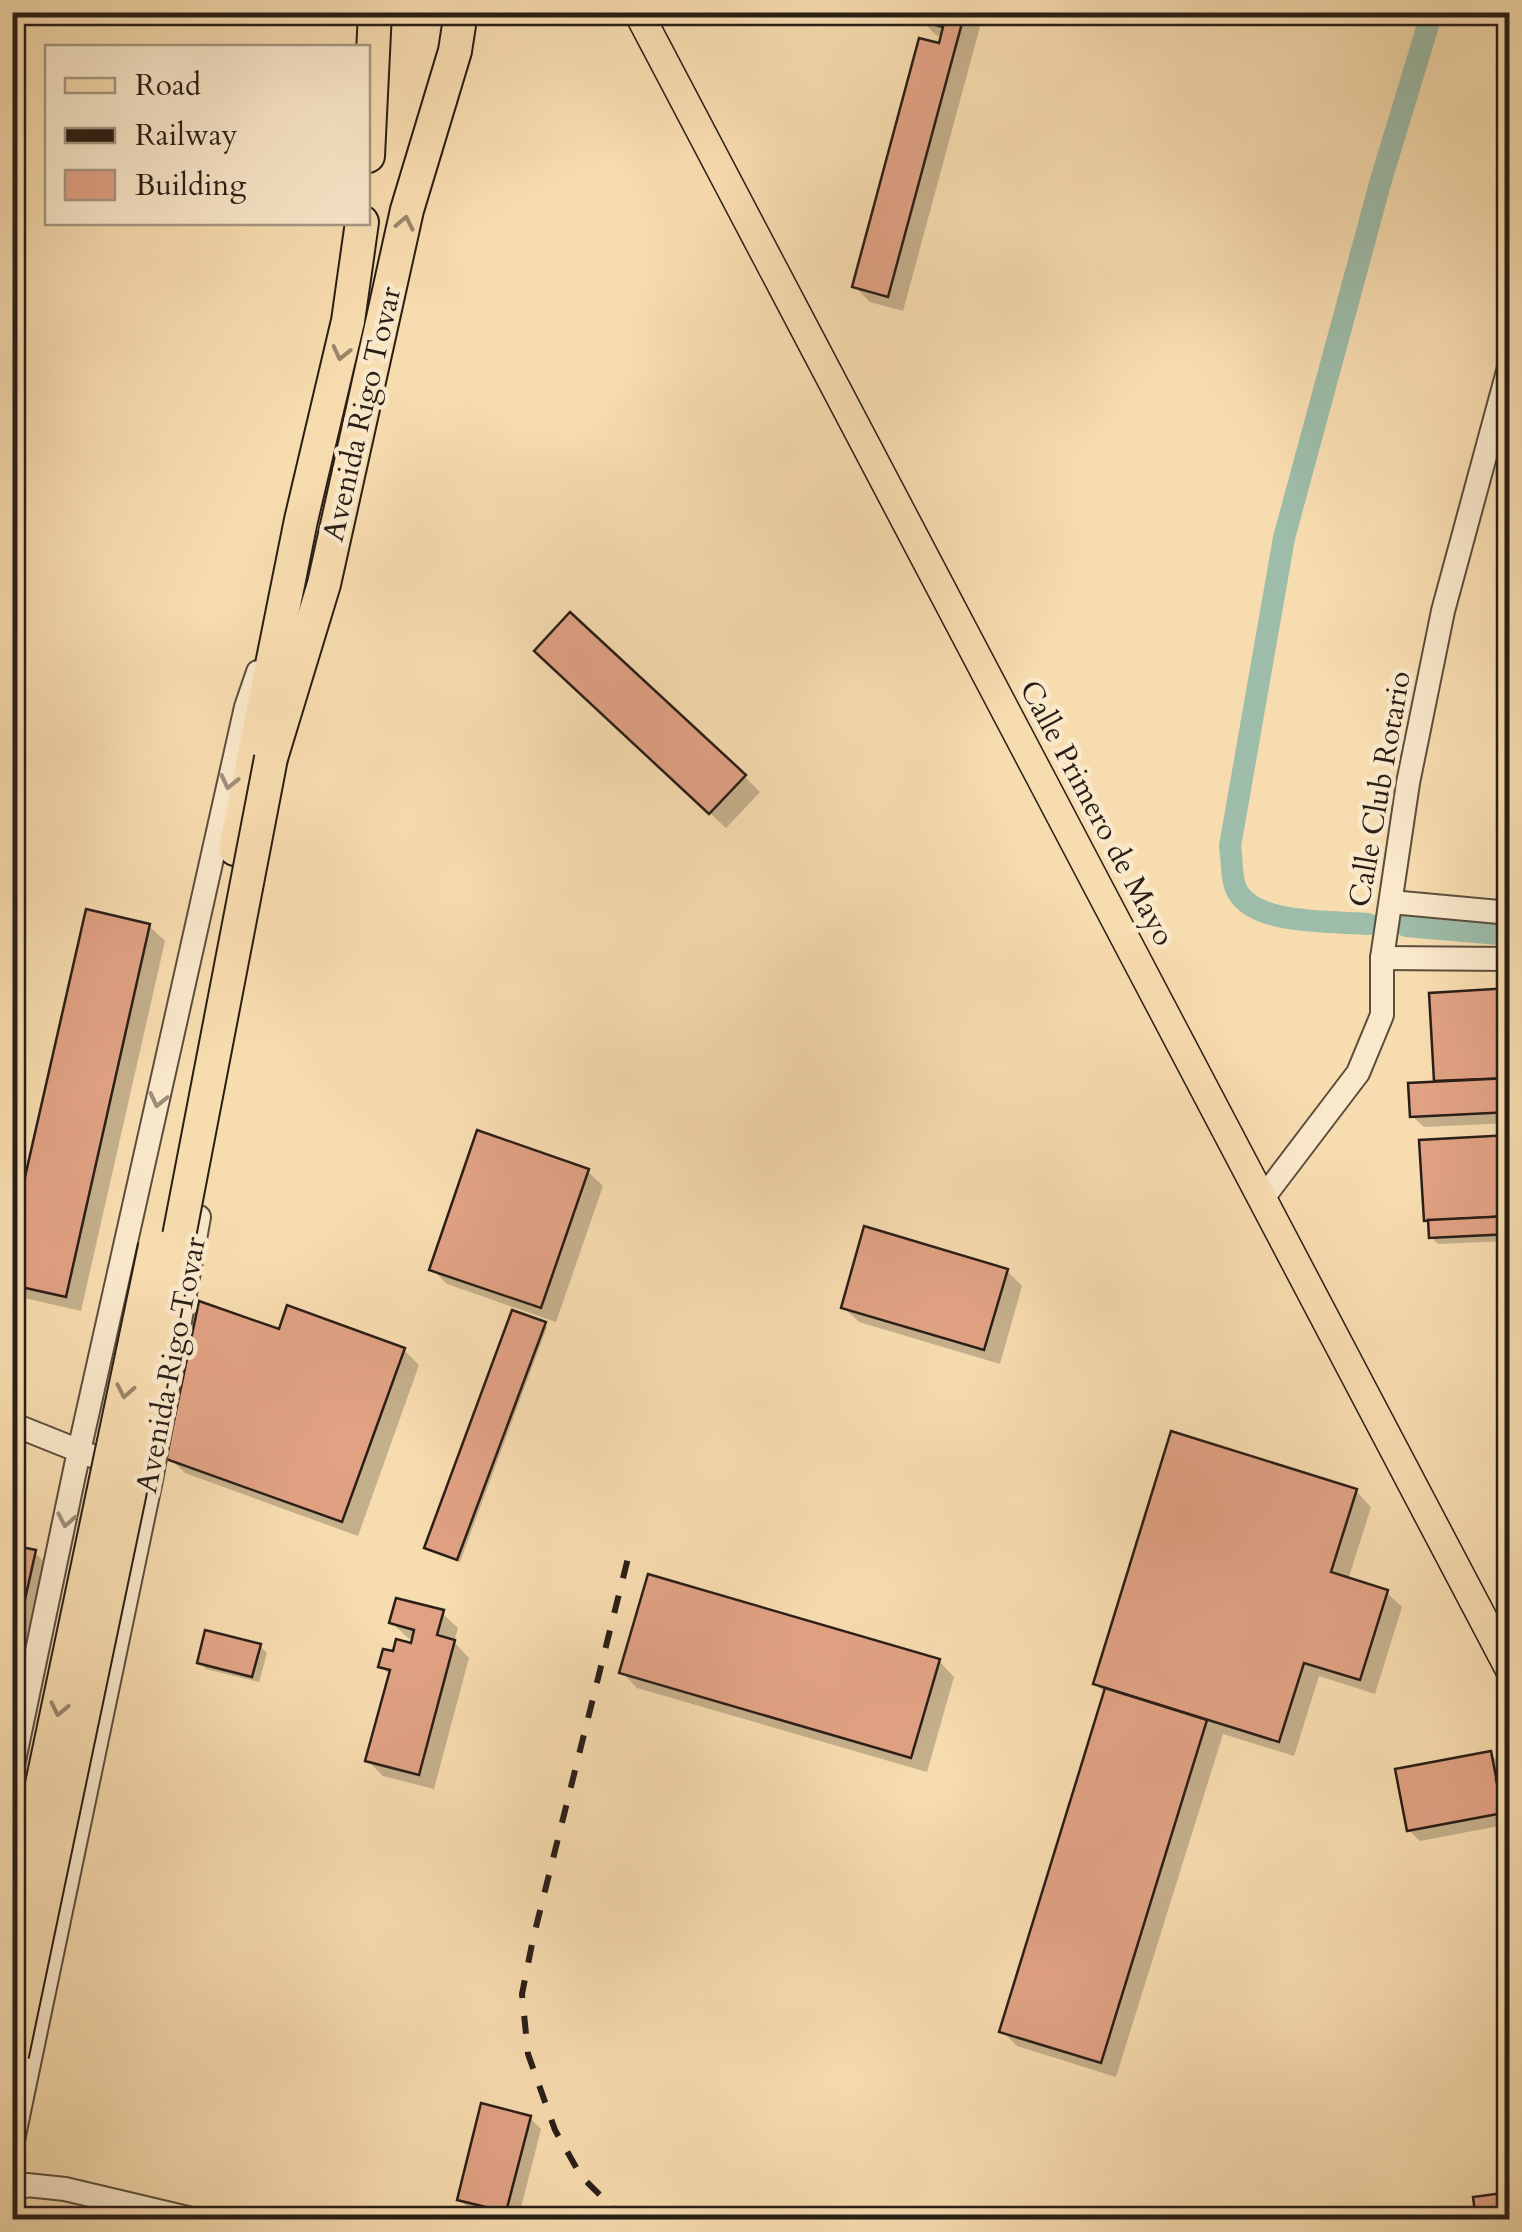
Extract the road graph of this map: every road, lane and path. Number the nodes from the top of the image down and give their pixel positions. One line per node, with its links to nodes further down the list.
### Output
1 (375, 12): 4 (highway)
2 (460, 12): 8 (highway, Avenida Rigo Tovar, one-way to 2)
3 (638, 12): 13 (main road, Calle Primero de Mayo)
4 (370, 115)
5 (362, 225): 7 (highway, Avenida Rigo Tovar, one-way to 7)
6 (1510, 364): 9 (street, Calle Club Rotario)
7 (301, 520): 14 (street, Avenida Rigo Tovar, one-way to 14); 21 (highway, Avenida Rigo Tovar, one-way to 21, bridge)
8 (324, 584): 15 (street, Avenida Rigo Tovar); 22 (highway, Avenida Rigo Tovar, bridge)
9 (1391, 902): 10 (street); 11 (street, Calle Club Rotario)
10 (1510, 913)
11 (1382, 958): 12 (street); 13 (street, Calle Club Rotario)
12 (1510, 959)
13 (1262, 1198): 19 (main road, Calle Primero de Mayo)
14 (90, 1402): 15 (street); 17 (street, Avenida Rigo Tovar)
15 (163, 1409): 18 (street, Avenida Rigo Tovar)
16 (12, 1424): 17 (street)
17 (80, 1451): 18 (street); 20 (street, Avenida Rigo Tovar, one-way to 20)
18 (150, 1480): 23 (street, Avenida Rigo Tovar)
19 (1505, 1649)
20 (12, 1770)
21 (12, 1928)
22 (12, 2054)
23 (17, 2113): 24 (street, Avenida Rigo Tovar)
24 (12, 2145)
25 (12, 2191): 26 (street)
26 (196, 2220)

